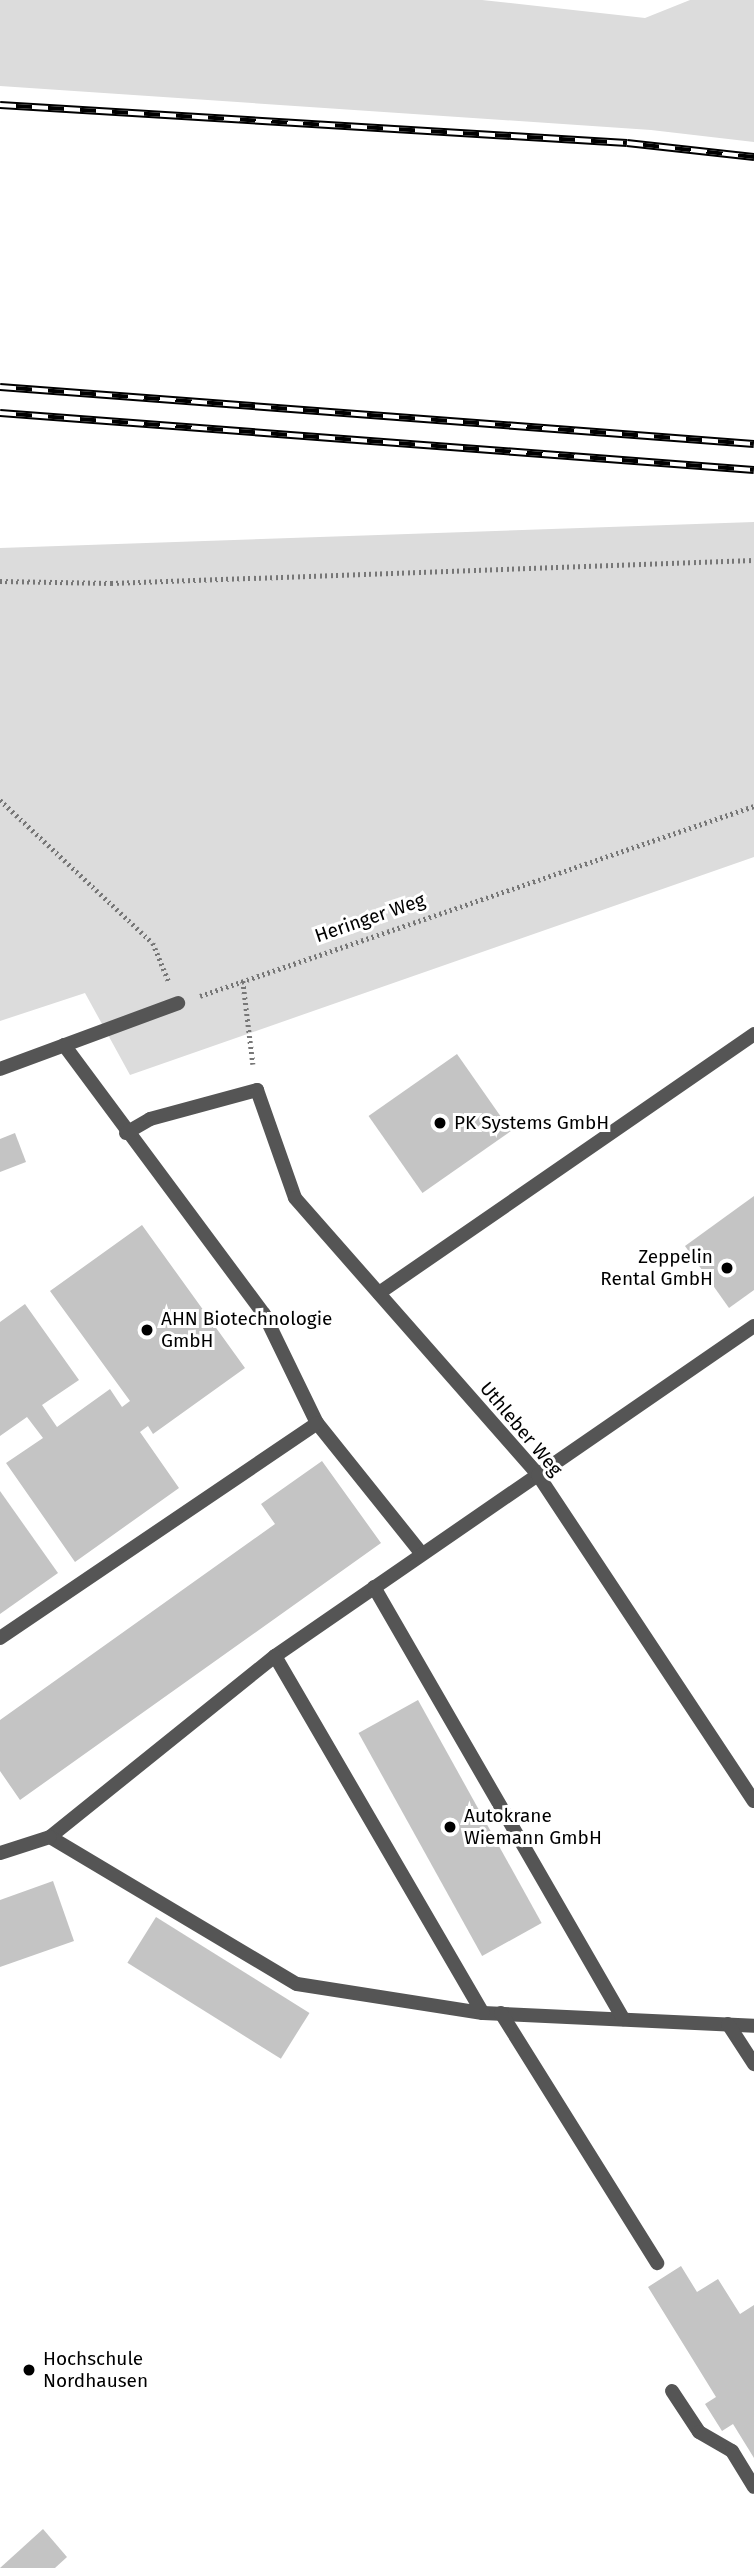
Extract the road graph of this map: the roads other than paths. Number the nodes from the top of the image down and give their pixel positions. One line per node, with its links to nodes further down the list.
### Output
1 (178, 1003): 3 (street)
2 (754, 1034): 6 (street)
3 (64, 1045): 4 (street); 5 (street)
4 (0, 1069)
5 (126, 1133): 6 (street, Uthleber Weg); 8 (street)
6 (379, 1293): 9 (street, Uthleber Weg)
7 (754, 1326): 9 (street)
8 (317, 1423): 10 (street); 12 (street)
9 (538, 1475): 10 (street); 14 (street, Uthleber Weg)
10 (421, 1553): 11 (street)
11 (373, 1587): 13 (street); 19 (street)
12 (0, 1638)
13 (275, 1656): 15 (street); 17 (street)
14 (754, 1801)
15 (50, 1837): 16 (street); 17 (street)
16 (0, 1853)
17 (482, 2012): 18 (street)
18 (501, 2013): 19 (street); 23 (street)
19 (623, 2019): 20 (street)
20 (729, 2024): 21 (street); 22 (street)
21 (754, 2025)
22 (754, 2064)
23 (657, 2263)
24 (672, 2391): 25 (street)
25 (754, 2487)

